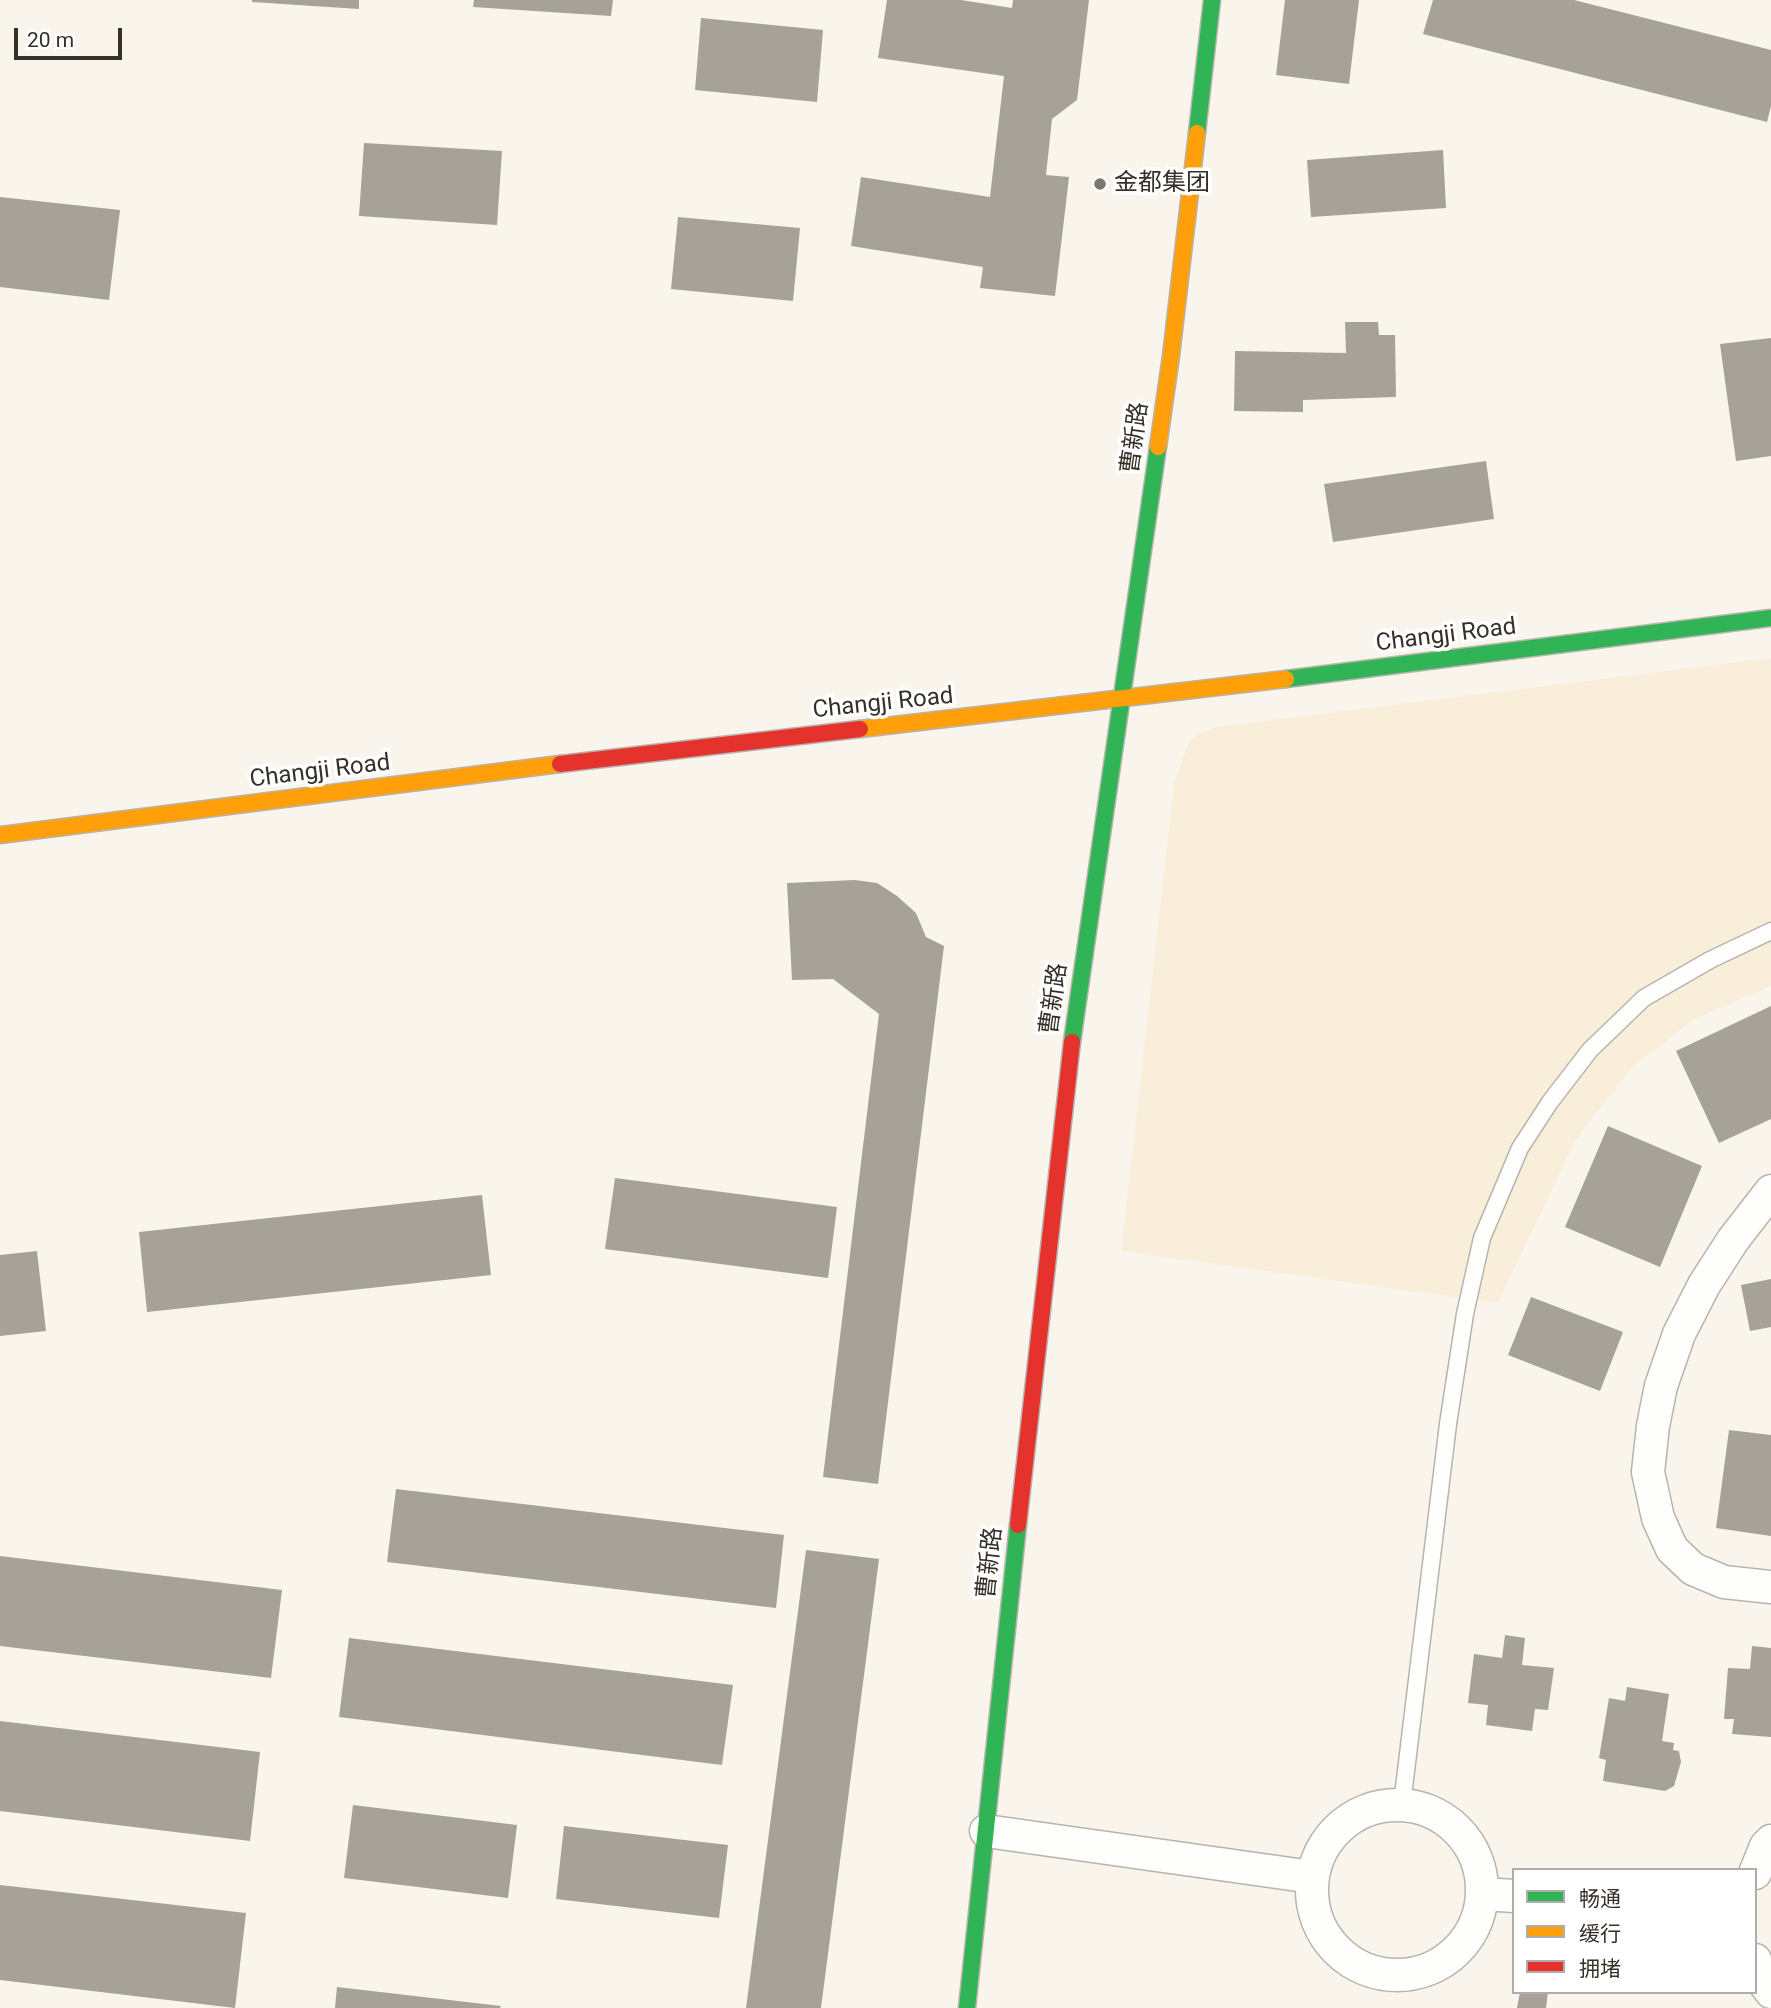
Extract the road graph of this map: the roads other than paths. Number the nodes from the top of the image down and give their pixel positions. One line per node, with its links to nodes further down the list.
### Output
1 (1212, 0): 3 (street, 曹新路)
2 (1771, 618): 3 (street, Changji Road)
3 (1121, 700): 4 (street, Changji Road); 9 (street, 曹新路)
4 (0, 835)
5 (1771, 931): 8 (lane)
6 (1771, 1191): 7 (street)
7 (1771, 1587)
8 (1402, 1804): 12 (street); 13 (street)
9 (986, 1831): 12 (street); 16 (street, 曹新路)
10 (1771, 1841): 11 (street)
11 (1757, 1868)
12 (1312, 1877): 13 (street)
13 (1499, 1895)
14 (1757, 1965): 15 (street)
15 (1771, 1992)
16 (967, 2008)

